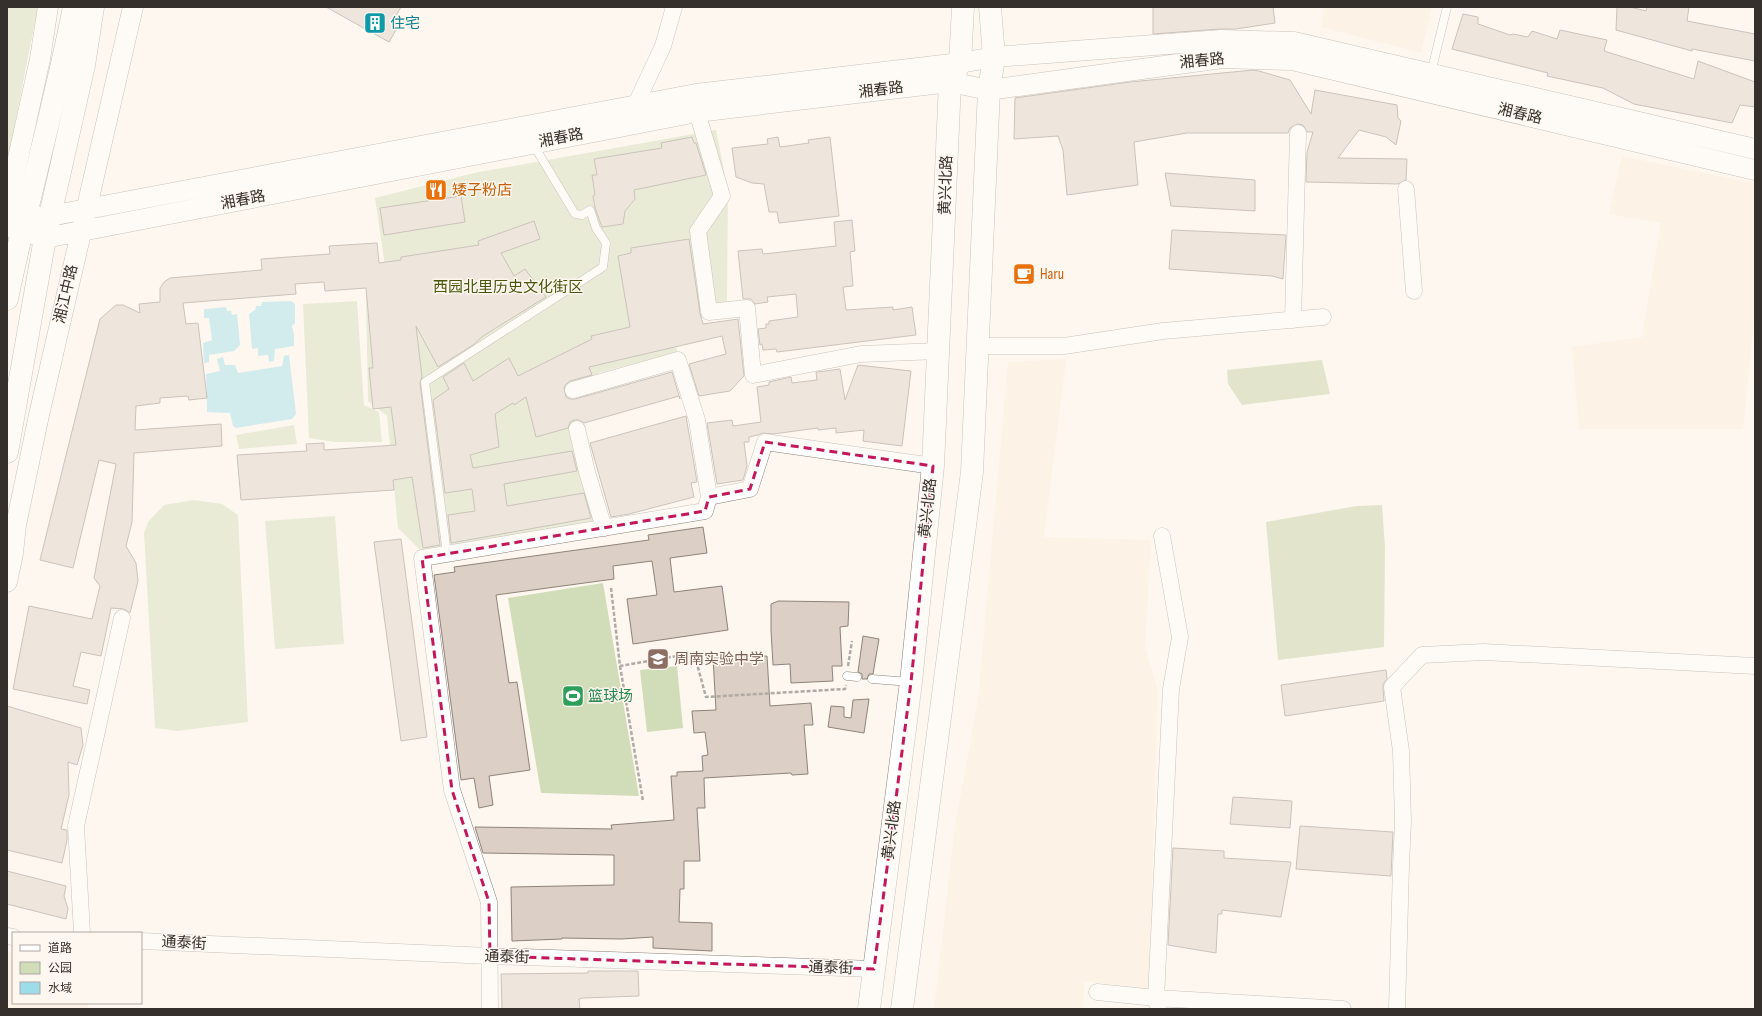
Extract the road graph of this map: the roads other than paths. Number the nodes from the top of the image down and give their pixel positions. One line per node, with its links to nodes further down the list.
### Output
1 (48, 7): 23 (street)
2 (74, 7): 23 (main road)
3 (93, 7): 22 (main road, 湘江中路)
4 (133, 7): 21 (street, 湘江中路)
5 (674, 7): 14 (street)
6 (962, 7): 10 (main road, 黄兴北路)
7 (990, 7): 9 (main road)
8 (1447, 7): 12 (lane)
9 (994, 57): 10 (street, 湘春路); 12 (street, 湘春路); 13 (main road)
10 (960, 63): 11 (main road, 黄兴北路); 14 (street, 湘春路)
11 (950, 82): 13 (street, 湘春路); 15 (street, 湘春路); 31 (main road, 黄兴北路)
12 (1428, 83): 13 (street, 湘春路); 18 (street, 湘春路); 19 (street, 湘春路)
13 (989, 90): 30 (main road)
14 (635, 106): 21 (street, 湘春路)
15 (697, 112): 17 (street, 湘春路); 31 (street)
16 (1298, 132): 29 (street)
17 (533, 143): 24 (street, 湘春路); 39 (lane)
18 (1755, 149)
19 (1755, 170)
20 (1406, 189): 26 (street)
21 (86, 209): 22 (street, 湘春路); 24 (street, 湘江中路)
22 (50, 216): 23 (street, 湘春路); 25 (main road, 湘江中路)
23 (14, 219): 25 (street); 27 (main road)
24 (81, 231): 25 (street, 湘春路); 40 (street, 湘江中路)
25 (45, 238): 34 (main road, 湘江中路)
26 (1414, 291)
27 (7, 300)
28 (1323, 317): 29 (street)
29 (1293, 320): 30 (street)
30 (978, 346): 55 (main road)
31 (939, 350): 35 (main road, 黄兴北路)
32 (573, 390): 36 (street)
33 (577, 429): 37 (street)
34 (7, 452)
35 (933, 466): 36 (street); 46 (main road, 黄兴北路)
36 (709, 497): 37 (street)
37 (604, 528): 39 (street)
38 (1162, 536): 52 (street)
39 (447, 554): 49 (street)
40 (7, 582)
41 (122, 618): 47 (street)
42 (1755, 666): 57 (street)
43 (847, 676): 44 (lane)
44 (857, 678)
45 (872, 679): 46 (lane)
46 (911, 682): 50 (main road, 黄兴北路)
47 (82, 932)
48 (142, 941): 49 (street, 通泰街)
49 (490, 956): 50 (street, 通泰街); 53 (street)
50 (874, 969): 54 (main road, 黄兴北路)
51 (1096, 992): 52 (street)
52 (1157, 1003): 56 (street)
53 (490, 1009)
54 (869, 1009)
55 (902, 1009)
56 (1343, 1009)
57 (1397, 1009)

